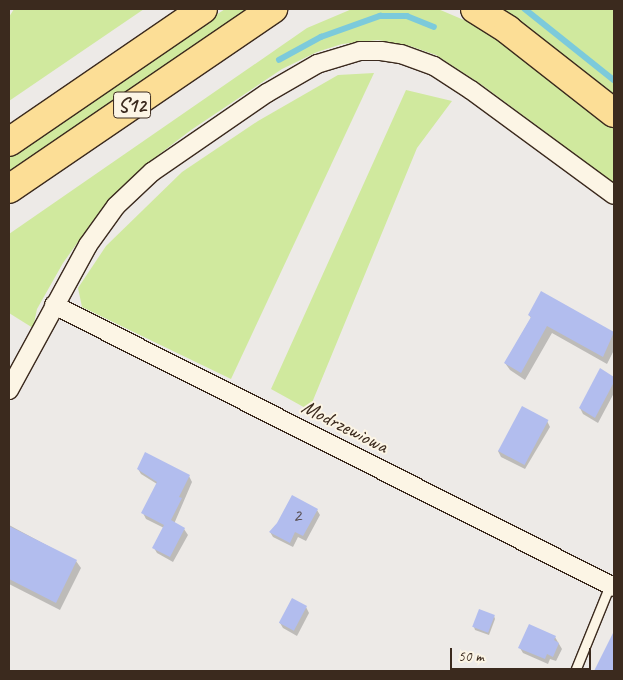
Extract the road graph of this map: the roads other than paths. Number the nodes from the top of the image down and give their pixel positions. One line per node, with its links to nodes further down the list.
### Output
1 (171, 9): 6 (highway)
2 (203, 9): 6 (highway, S12)
3 (292, 9): 5 (highway)
4 (476, 9): 7 (highway)
5 (264, 15): 9 (highway, S12)
6 (114, 70): 8 (highway, S12)
7 (614, 113)
8 (9, 142)
9 (9, 189)
10 (614, 195): 11 (street)
11 (54, 305): 12 (street); 13 (street, Modrzewiowa)
12 (9, 390)
13 (612, 586): 14 (lane)
14 (575, 671)

